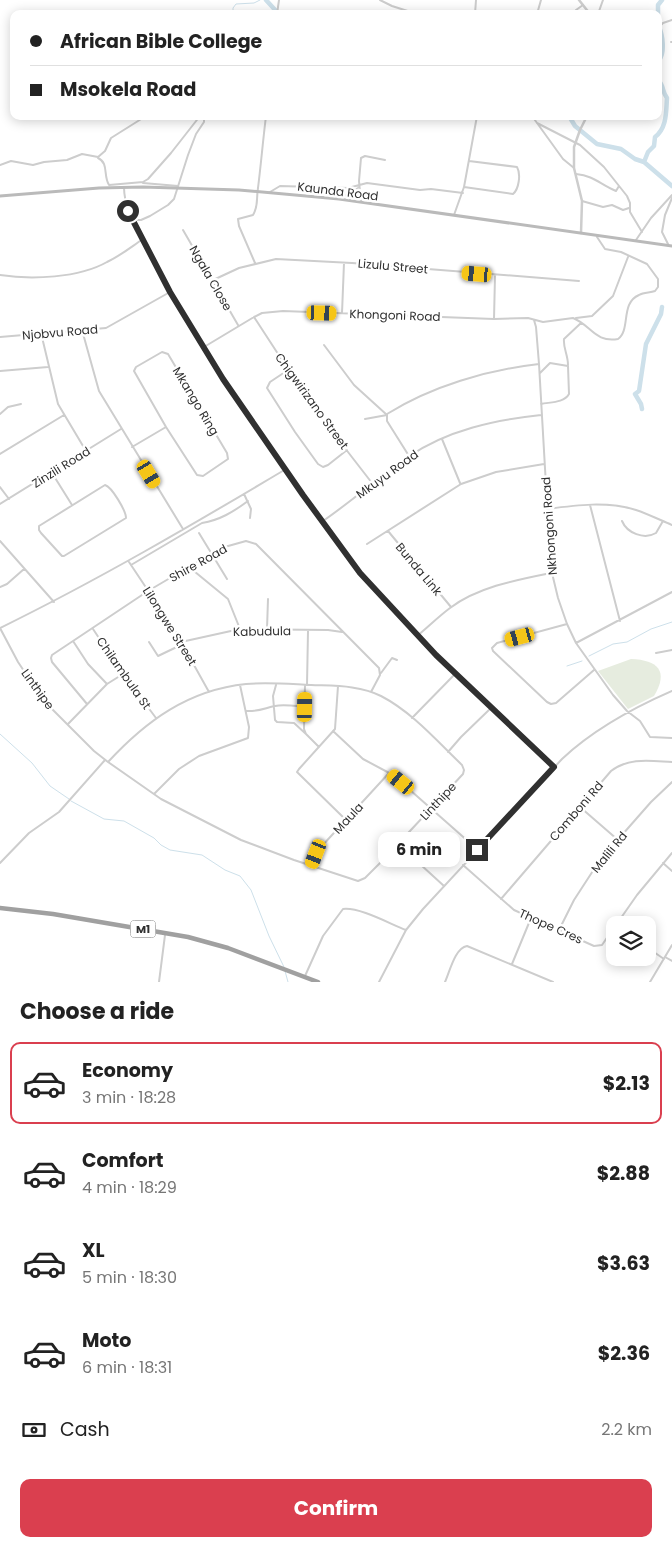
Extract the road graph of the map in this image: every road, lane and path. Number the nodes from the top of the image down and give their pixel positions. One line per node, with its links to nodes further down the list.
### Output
1 (380, 0): 4 (street)
2 (578, 0): 3 (street)
3 (583, 5): 5 (street); 6 (street)
4 (404, 10)
5 (576, 10)
6 (587, 10)
7 (140, 120): 16 (street)
8 (197, 120): 22 (street)
9 (204, 120): 26 (street)
10 (266, 120): 28 (street)
11 (476, 120): 18 (street)
12 (535, 120): 14 (street)
13 (585, 120): 15 (street)
14 (537, 123): 15 (street); 20 (street)
15 (575, 143): 20 (street); 23 (street)
16 (96, 157): 19 (street); 22 (street)
17 (385, 160): 24 (street)
18 (469, 160): 27 (street); 27 (street)
19 (0, 165)
20 (574, 168): 21 (street)
21 (576, 174): 23 (street); 35 (street)
22 (141, 182): 26 (street)
23 (619, 185): 37 (street)
24 (360, 186): 29 (street); 30 (street); 34 (street); 36 (street)
25 (124, 187): 26 (main road, Kaunda Road); 32 (main road, Kaunda Road); 39 (street)
26 (178, 187): 28 (main road, Kaunda Road); 39 (street)
27 (464, 187): 30 (street)
28 (257, 191): 29 (main road, Kaunda Road); 49 (street)
29 (270, 192): 34 (main road, Kaunda Road)
30 (463, 193): 38 (street)
31 (672, 195): 41 (street)
32 (0, 196)
33 (672, 198): 46 (street)
34 (340, 199): 36 (main road, Kaunda Road)
35 (582, 201): 37 (street); 42 (street)
36 (361, 202): 38 (main road, Kaunda Road)
37 (629, 208): 41 (street)
38 (454, 215): 42 (main road, Kaunda Road)
39 (133, 220): 44 (street)
40 (183, 230): 53 (street, Ngala Close)
41 (642, 232): 45 (street)
42 (580, 233): 43 (main road, Kaunda Road)
43 (597, 235): 45 (main road, Kaunda Road); 47 (street)
44 (143, 239): 50 (street); 54 (street)
45 (636, 240): 46 (main road, Kaunda Road)
46 (670, 245)
47 (628, 256): 57 (street, Khongoni Road); 60 (street)
48 (344, 262): 49 (street, Lizulu Street); 51 (street, Lizulu Street); 55 (street)
49 (255, 263): 53 (street, Lizulu Street)
50 (0, 275)
51 (495, 275): 52 (street, Lizulu Street); 58 (street)
52 (579, 281)
53 (211, 282): 61 (street, Ngala Close)
54 (170, 292): 62 (street, Njobvu Road); 66 (street)
55 (342, 313): 56 (street, Khongoni Road); 58 (street, Khongoni Road)
56 (254, 317): 61 (street, Khongoni Road); 70 (street, Chigwirizano Street)
57 (573, 318): 59 (street, Khongoni Road); 60 (street)
58 (494, 319): 59 (street, Khongoni Road)
59 (534, 320): 67 (street, Nkhongoni Road)
60 (581, 324): 68 (street)
61 (238, 326): 66 (street, Khongoni Road)
62 (82, 330): 63 (street, Njobvu Road); 81 (street)
63 (41, 334): 64 (street, Njobvu Road); 69 (street)
64 (0, 337)
65 (324, 345): 78 (street)
66 (204, 347): 89 (street)
67 (539, 364): 72 (street, Nkhongoni Road); 78 (street)
68 (568, 366): 72 (street); 74 (street)
69 (48, 367): 71 (street); 77 (street)
70 (288, 370): 84 (street, Chigwirizano Street); 84 (street)
71 (0, 371)
72 (540, 374): 74 (street, Nkhongoni Road)
73 (21, 404): 75 (street)
74 (541, 404): 76 (street, Nkhongoni Road)
75 (0, 414)
76 (542, 414): 82 (street, Mkuyu Road); 88 (street, Nkhongoni Road)
77 (64, 415): 85 (street); 86 (street)
78 (387, 415): 79 (street); 87 (street)
79 (366, 419)
80 (166, 427): 80 (street, Mkango Ring); 83 (street)
81 (122, 429): 83 (street); 85 (street, Zinzili Road)
82 (442, 439): 87 (street, Mkuyu Road); 92 (street)
83 (132, 447): 106 (street)
84 (347, 450): 91 (street, Chigwirizano Street)
85 (86, 451): 90 (street, Zinzili Road)
86 (0, 454)
87 (409, 456): 91 (street, Mkuyu Road)
88 (545, 464): 92 (street); 100 (street, Nkhongoni Road)
89 (286, 469): 94 (street); 102 (street)
90 (52, 473): 95 (street, Zinzili Road); 99 (street)
91 (372, 483): 102 (street, Mkuyu Road)
92 (461, 484): 107 (street)
93 (0, 487): 95 (street)
94 (244, 494): 96 (street); 106 (street)
95 (9, 499): 97 (street, Zinzili Road)
96 (248, 501): 101 (street); 113 (street)
97 (0, 504)
98 (590, 504): 100 (street); 104 (street); 124 (street)
99 (72, 506): 99 (street)
100 (547, 509): 116 (street, Nkhongoni Road)
101 (250, 518)
102 (323, 521): 132 (street)
103 (622, 521): 104 (street)
104 (663, 521): 105 (street)
105 (672, 525)
106 (183, 529): 112 (street)
107 (388, 531): 110 (street); 123 (street, Bunda Link)
108 (199, 533): 111 (street)
109 (0, 541): 115 (street)
110 (367, 544)
111 (212, 553): 114 (street, Shire Road); 117 (street); 131 (street, Shire Road)
112 (129, 561): 113 (street, Lilongwe Street); 122 (street)
113 (131, 565): 119 (street, Lilongwe Street)
114 (189, 567): 119 (street, Shire Road); 128 (street)
115 (24, 569): 118 (street); 122 (street)
116 (552, 573): 123 (street); 125 (street, Nkhongoni Road)
117 (227, 579)
118 (0, 587)
119 (148, 592): 127 (street, Shire Road); 135 (street, Lilongwe Street)
120 (672, 592): 124 (street)
121 (268, 600): 129 (street)
122 (54, 602): 126 (street)
123 (451, 607): 132 (street)
124 (620, 621): 136 (street)
125 (567, 624): 136 (street, Nkhongoni Road); 140 (street)
126 (0, 628): 160 (street, Linthipe)
127 (93, 628): 133 (street, Shire Road); 142 (street, Chilambula St)
128 (240, 629): 129 (street, Kabudula); 135 (street, Kabudula)
129 (267, 629): 130 (street, Kabudula)
130 (308, 630): 131 (street, Kabudula); 147 (street)
131 (343, 632): 143 (street, Shire Road)
132 (417, 636): 141 (street)
133 (72, 642): 144 (street); 152 (street, Shire Road)
134 (149, 642): 135 (street, Kabudula)
135 (182, 643): 150 (street, Lilongwe Street)
136 (576, 643): 140 (street, Nkhongoni Road)
137 (672, 650): 138 (street)
138 (656, 653)
139 (398, 660): 143 (street)
140 (594, 670): 157 (street, Nkhongoni Road)
141 (456, 673): 155 (street); 159 (street)
142 (123, 674): 144 (street); 158 (street, Chilambula St)
143 (380, 675): 151 (street)
144 (107, 684): 152 (street)
145 (276, 684): 146 (street, Linthipe); 147 (street, Linthipe); 153 (street)
146 (240, 685): 150 (street, Linthipe); 156 (street)
147 (306, 685): 148 (street, Linthipe); 154 (street)
148 (338, 686): 151 (street, Linthipe); 161 (street)
149 (672, 690): 157 (street)
150 (209, 692): 158 (street, Linthipe)
151 (371, 692): 159 (street, Linthipe)
152 (87, 704): 160 (street)
153 (273, 706): 154 (street); 156 (street); 162 (street)
154 (305, 707): 162 (street)
155 (492, 708): 165 (street); 168 (street)
156 (246, 711): 171 (street)
157 (627, 711): 163 (street, Nkhongoni Road); 168 (street)
158 (156, 718): 166 (street, Linthipe)
159 (412, 718): 165 (street, Linthipe)
160 (68, 724): 166 (street, Linthipe)
161 (333, 732): 164 (street); 169 (street)
162 (306, 734): 164 (street)
163 (672, 738)
164 (319, 746): 174 (street)
165 (448, 752): 173 (street, Linthipe)
166 (106, 761): 171 (street, Linthipe); 179 (street)
167 (672, 762): 172 (street, Comboni Rd)
168 (554, 767): 177 (street)
169 (389, 773): 173 (street); 174 (street, Maula)
170 (672, 782): 175 (street, Malili Rd)
171 (154, 794): 182 (street, Linthipe)
172 (580, 807): 175 (street); 185 (street, Comboni Rd)
173 (431, 808): 176 (street, Linthipe); 177 (street)
174 (346, 820): 182 (street, Maula)
175 (618, 840): 190 (street, Malili Rd)
176 (398, 844): 182 (street, Linthipe); 184 (street)
177 (478, 850): 181 (street)
178 (672, 853): 180 (street, Thope Cres)
179 (0, 863)
180 (663, 863): 183 (street); 187 (street, Thope Cres)
181 (463, 865): 184 (street); 185 (street, Thope Cres)
182 (312, 866)
183 (672, 870)
184 (444, 886): 189 (street)
185 (500, 899): 188 (street, Thope Cres)
186 (0, 908): 191 (highway, M1)
187 (623, 916)
188 (531, 918): 190 (street, Thope Cres); 197 (street)
189 (406, 930): 198 (street); 201 (street)
190 (559, 930): 192 (street, Thope Cres)
191 (165, 932): 198 (highway, M1); 199 (street)
192 (606, 941)
193 (672, 945): 195 (street)
194 (656, 953): 195 (street)
195 (665, 958): 196 (street); 204 (street)
196 (672, 961)
197 (512, 964): 202 (street); 203 (street)
198 (305, 977): 200 (highway, M1)
199 (159, 982)
200 (318, 982)
201 (379, 982)
202 (445, 982)
203 (553, 982)
204 (650, 982)

